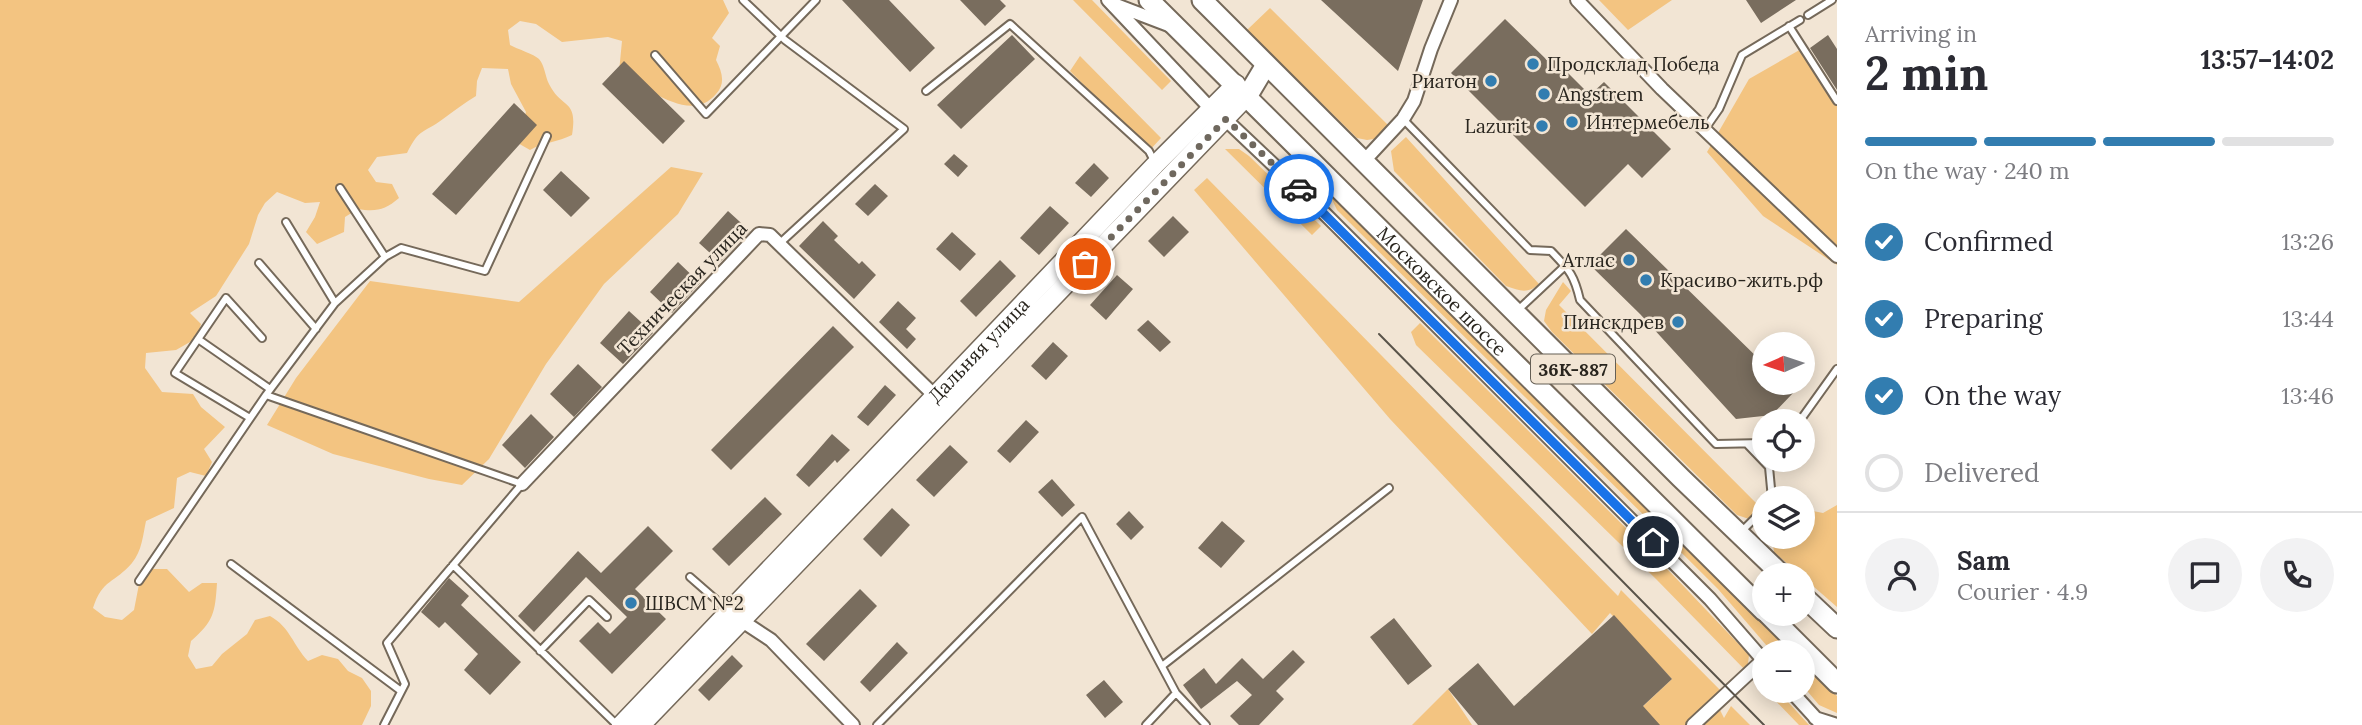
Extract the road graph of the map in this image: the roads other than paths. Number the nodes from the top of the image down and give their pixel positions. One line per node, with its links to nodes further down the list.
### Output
1 (743, 0): 13 (lane)
2 (816, 0): 13 (lane)
3 (1149, 0): 12 (main road, Московское шоссе / 36К-887)
4 (1202, 0): 15 (main road, Московское шоссе / 36К-887)
5 (1451, 0): 20 (street)
6 (1577, 0): 21 (street)
7 (1832, 0): 9 (lane)
8 (1110, 2): 12 (street); 19 (street)
9 (1808, 15)
10 (1800, 20): 11 (lane)
11 (1789, 26): 18 (lane); 21 (lane)
12 (1177, 28): 16 (main road, Московское шоссе / 36К-887)
13 (781, 36): 14 (lane); 29 (lane)
14 (655, 55)
15 (1266, 65): 16 (main road, Дальняя улица); 24 (main road, Московское шоссе / 36К-887)
16 (1242, 90): 19 (main road, Дальняя улица); 23 (main road, Московское шоссе / 36К-887)
17 (926, 91): 25 (lane)
18 (1837, 101)
19 (1218, 114): 25 (main road, Дальняя улица); 27 (street); 59 (main road, Дальняя улица)
20 (1403, 119): 24 (street); 33 (lane)
21 (1705, 129): 30 (street)
22 (547, 136): 31 (lane)
23 (1300, 148): 27 (street); 56 (main road, Московское шоссе / 36К-887)
24 (1364, 161): 35 (main road, Московское шоссе / 36К-887)
25 (1155, 165): 41 (main road, Дальняя улица)
26 (340, 188): 31 (lane)
27 (1318, 207): 62 (street)
28 (286, 222): 34 (lane)
29 (779, 244): 41 (street); 46 (street, Техническая улица)
30 (1837, 256)
31 (385, 257): 34 (lane)
32 (259, 263): 36 (lane)
33 (1565, 266): 35 (lane); 44 (lane)
34 (335, 303): 36 (lane)
35 (1516, 312): 50 (main road, Московское шоссе / 36К-887)
36 (316, 329): 40 (lane)
37 (262, 338): 38 (lane)
38 (198, 339): 40 (lane); 43 (lane)
39 (1837, 369): 42 (lane)
40 (268, 392): 43 (lane); 46 (lane)
41 (936, 397): 59 (main road, Дальняя улица)
42 (1808, 409)
43 (250, 418): 55 (lane)
44 (1746, 444): 45 (lane); 47 (lane)
45 (1752, 444)
46 (522, 484): 53 (lane)
47 (1771, 486)
48 (1389, 488): 64 (lane)
49 (1752, 522): 50 (lane)
50 (1740, 534): 51 (main road, Московское шоссе / 36К-887)
51 (1770, 563)
52 (231, 564): 67 (lane)
53 (453, 565): 63 (lane); 67 (lane)
54 (690, 577): 59 (lane)
55 (139, 581)
56 (1752, 598)
57 (1815, 607): 61 (main road)
58 (607, 617): 63 (lane)
59 (736, 617): 72 (main road, Дальняя улица); 73 (main road, Дальняя улица); 74 (street)
60 (1780, 626): 66 (main road, Московское шоссе / 36К-887)
61 (1837, 628)
62 (1752, 648)
63 (540, 651): 72 (lane)
64 (1162, 666): 68 (lane); 75 (lane)
65 (1752, 670): 78 (street)
66 (1837, 683)
67 (401, 691): 71 (lane)
68 (1176, 693): 76 (lane); 77 (lane)
69 (1802, 703): 70 (street)
70 (1818, 721): 79 (street)
71 (384, 725)
72 (619, 725)
73 (641, 725)
74 (853, 725)
75 (877, 725)
76 (1146, 725)
77 (1206, 725)
78 (1693, 725)
79 (1837, 725)

